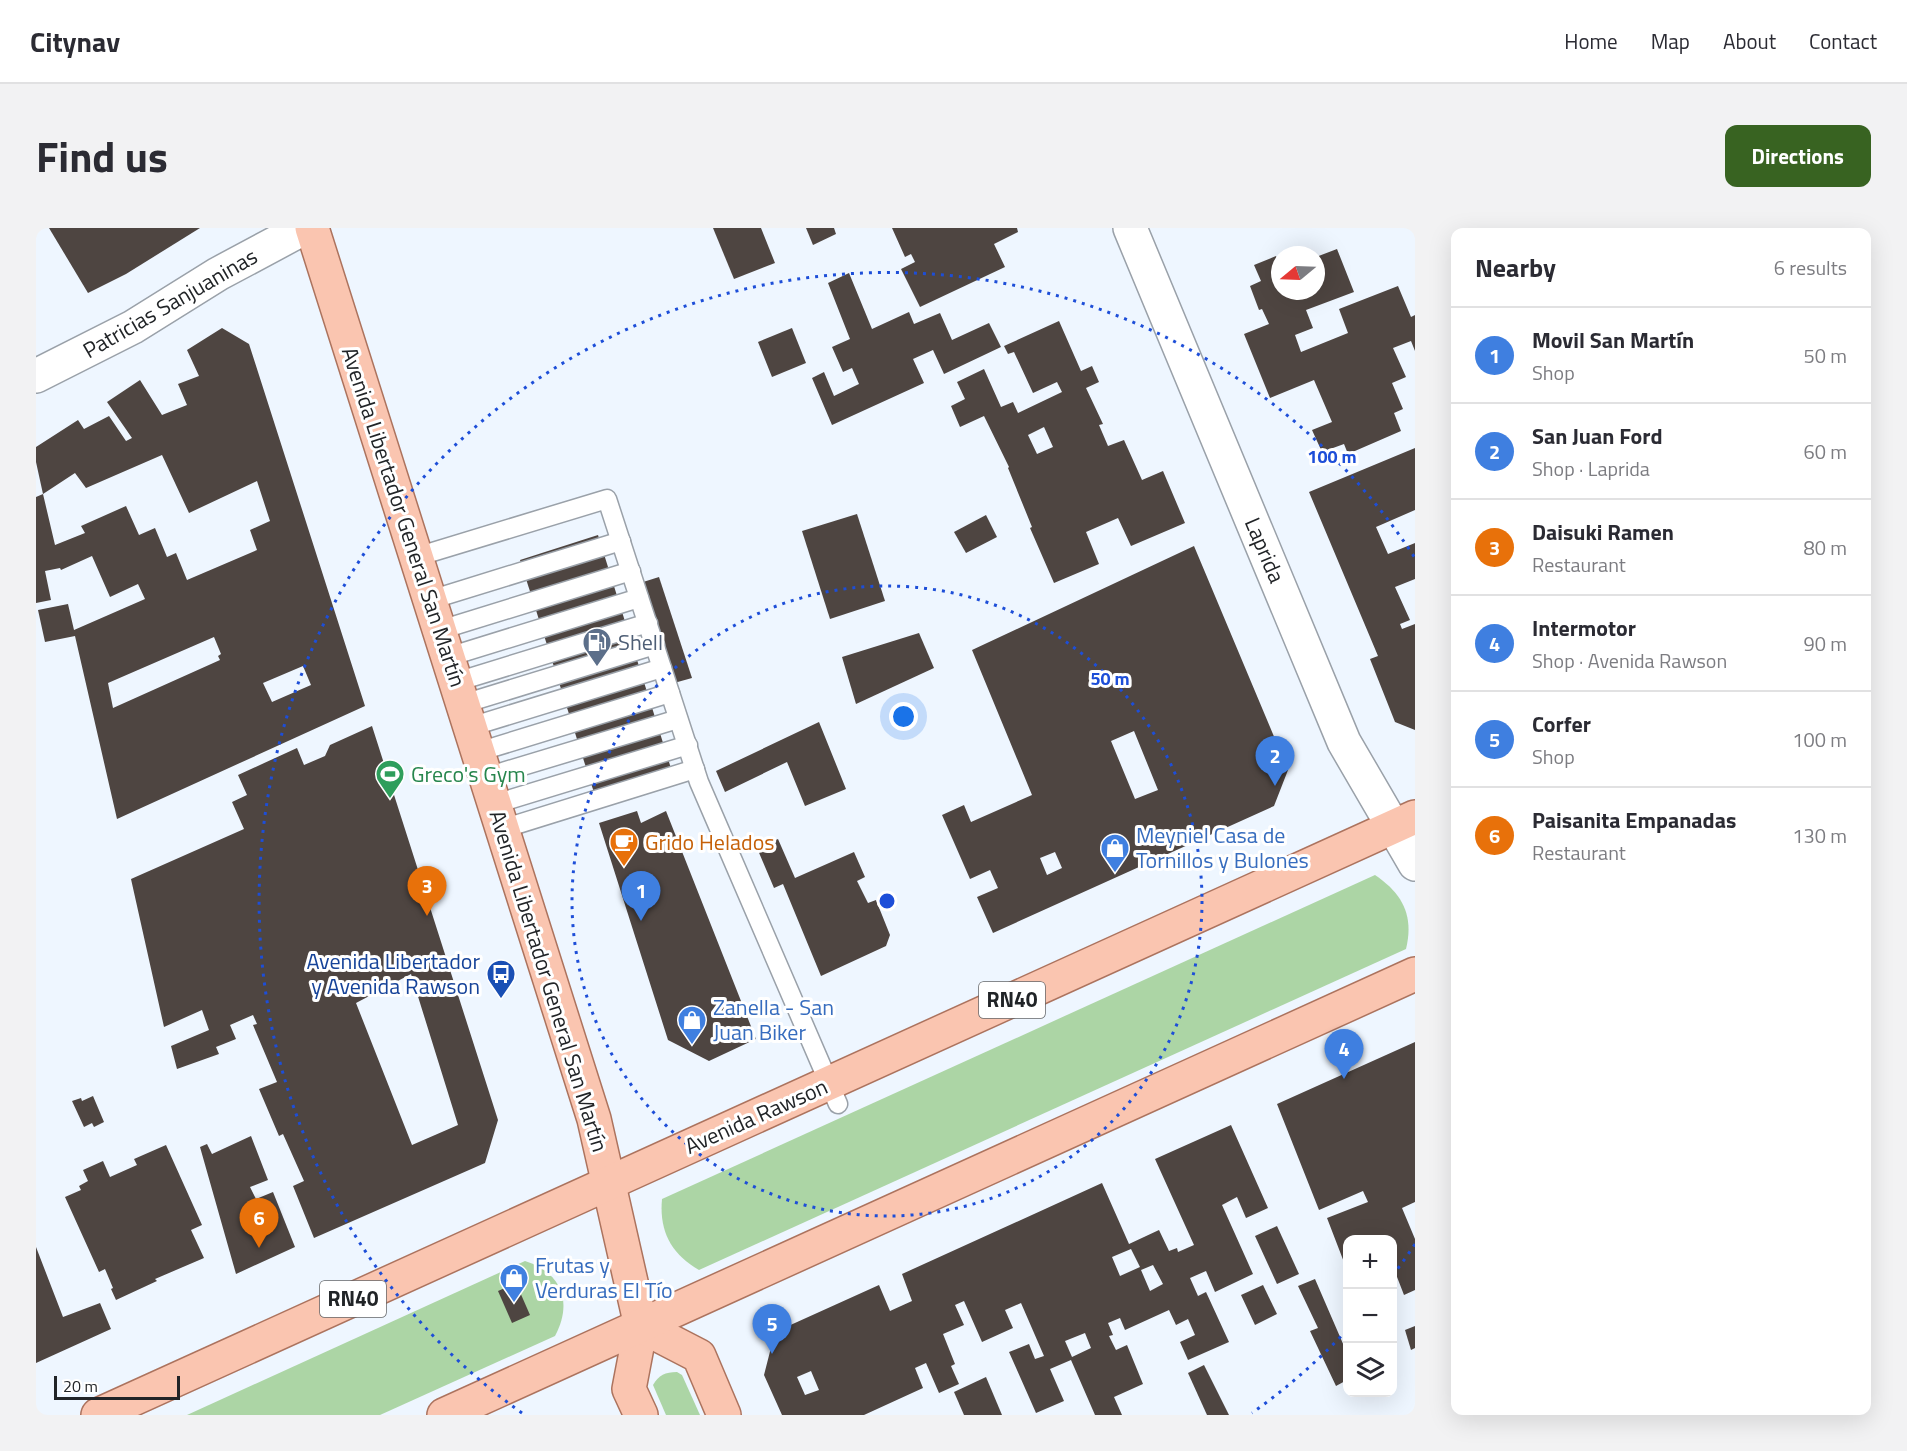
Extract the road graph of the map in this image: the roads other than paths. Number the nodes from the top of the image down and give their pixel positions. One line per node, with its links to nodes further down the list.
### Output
1 (304, 228): 4 (street, Patricias Sanjuaninas)
2 (312, 228): 6 (main road, Avenida Libertador General San Martín)
3 (1130, 228): 17 (street, Laprida)
4 (36, 376)
5 (621, 541): 6 (lane); 7 (lane); 13 (lane)
6 (416, 558): 13 (main road, Avenida Libertador General San Martín)
7 (631, 571): 8 (lane); 13 (lane)
8 (639, 598): 9 (lane); 13 (lane)
9 (648, 623): 10 (lane); 13 (lane)
10 (655, 645): 11 (lane); 13 (lane)
11 (662, 668): 12 (lane); 13 (lane)
12 (670, 693): 13 (lane); 14 (lane)
13 (467, 716): 14 (lane); 15 (lane); 16 (lane); 21 (main road, Avenida Libertador General San Martín)
14 (678, 719): 15 (lane)
15 (688, 745): 16 (lane)
16 (695, 769): 20 (lane)
17 (1404, 822): 18 (street, Laprida); 20 (main road, Avenida Rawson / RN40)
18 (1415, 864)
19 (1415, 974): 22 (main road)
20 (833, 1094): 21 (main road, Avenida Rawson / RN40)
21 (609, 1183): 22 (main road, Avenida Libertador General San Martín); 23 (main road, Avenida Rawson / RN40)
22 (641, 1326): 24 (main road); 25 (main road, Avenida Libertador General San Martín); 26 (main road)
23 (98, 1415)
24 (444, 1415)
25 (641, 1415)
26 (724, 1415)

